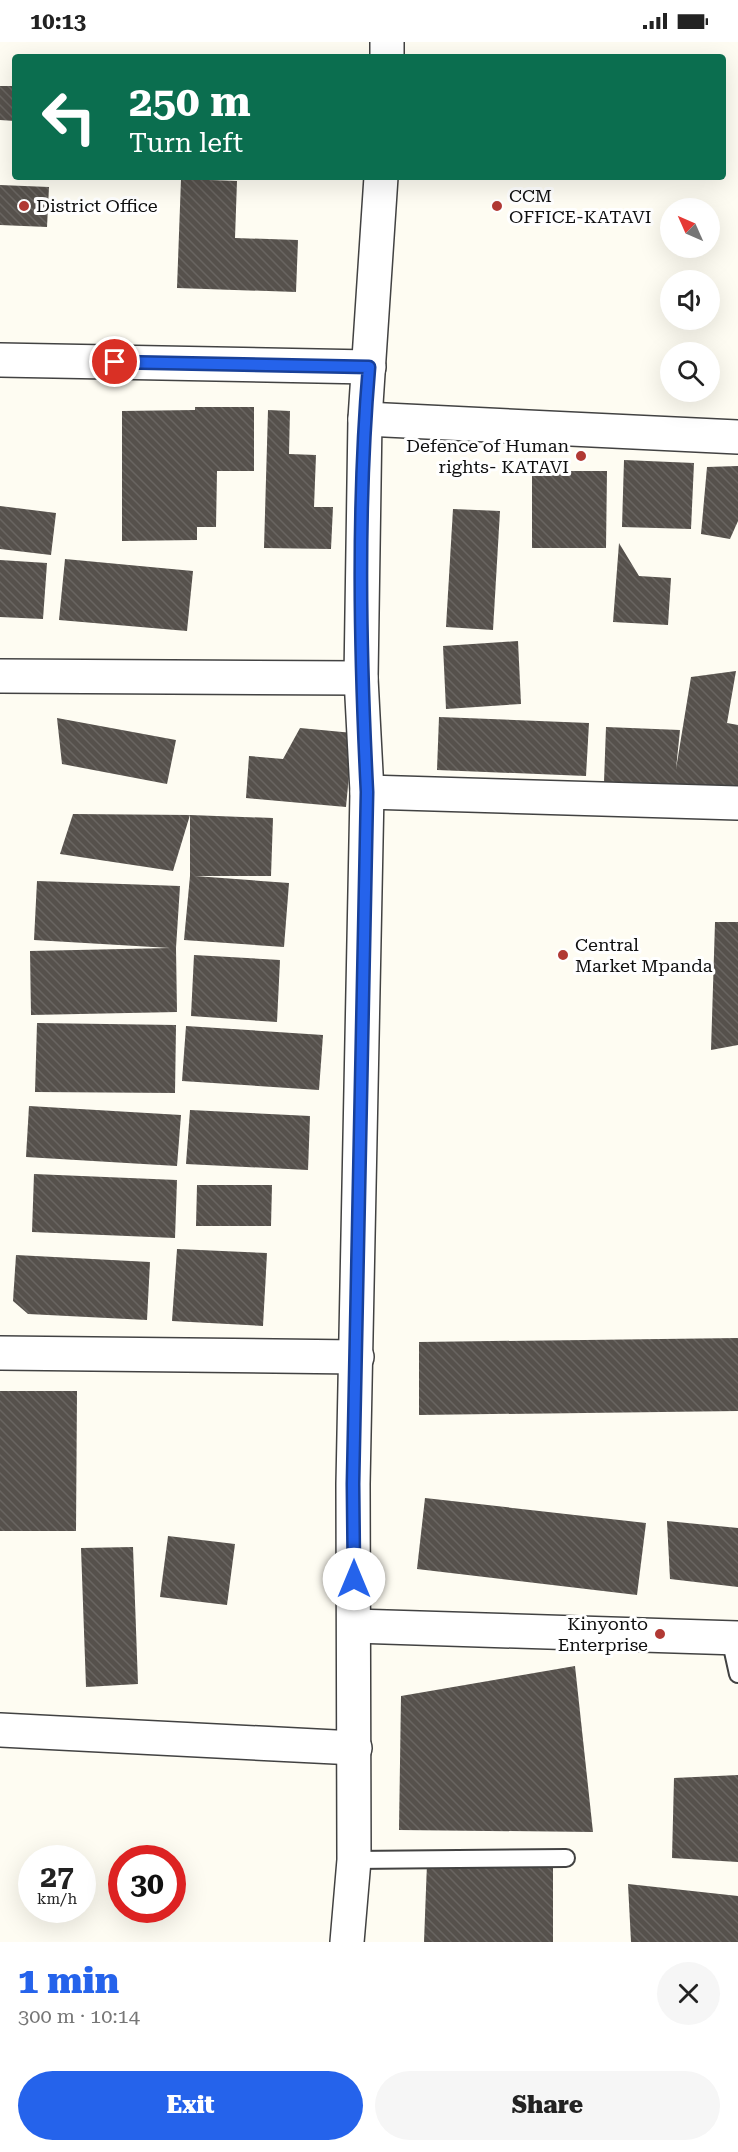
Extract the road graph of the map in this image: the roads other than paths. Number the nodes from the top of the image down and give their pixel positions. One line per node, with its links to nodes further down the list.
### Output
1 (381, 180): 3 (street)
2 (0, 360): 3 (street)
3 (369, 367): 4 (street)
4 (365, 419): 5 (street); 7 (street)
5 (738, 437)
6 (0, 676): 7 (street)
7 (361, 678): 8 (street)
8 (367, 792): 9 (street); 11 (street)
9 (738, 803)
10 (0, 1353): 11 (street)
11 (357, 1357): 12 (street)
12 (354, 1626): 13 (street); 16 (street)
13 (734, 1638): 14 (lane)
14 (738, 1674)
15 (0, 1730): 16 (street)
16 (355, 1748): 18 (street)
17 (566, 1858): 18 (lane)
18 (354, 1860): 19 (street)
19 (347, 1942)

